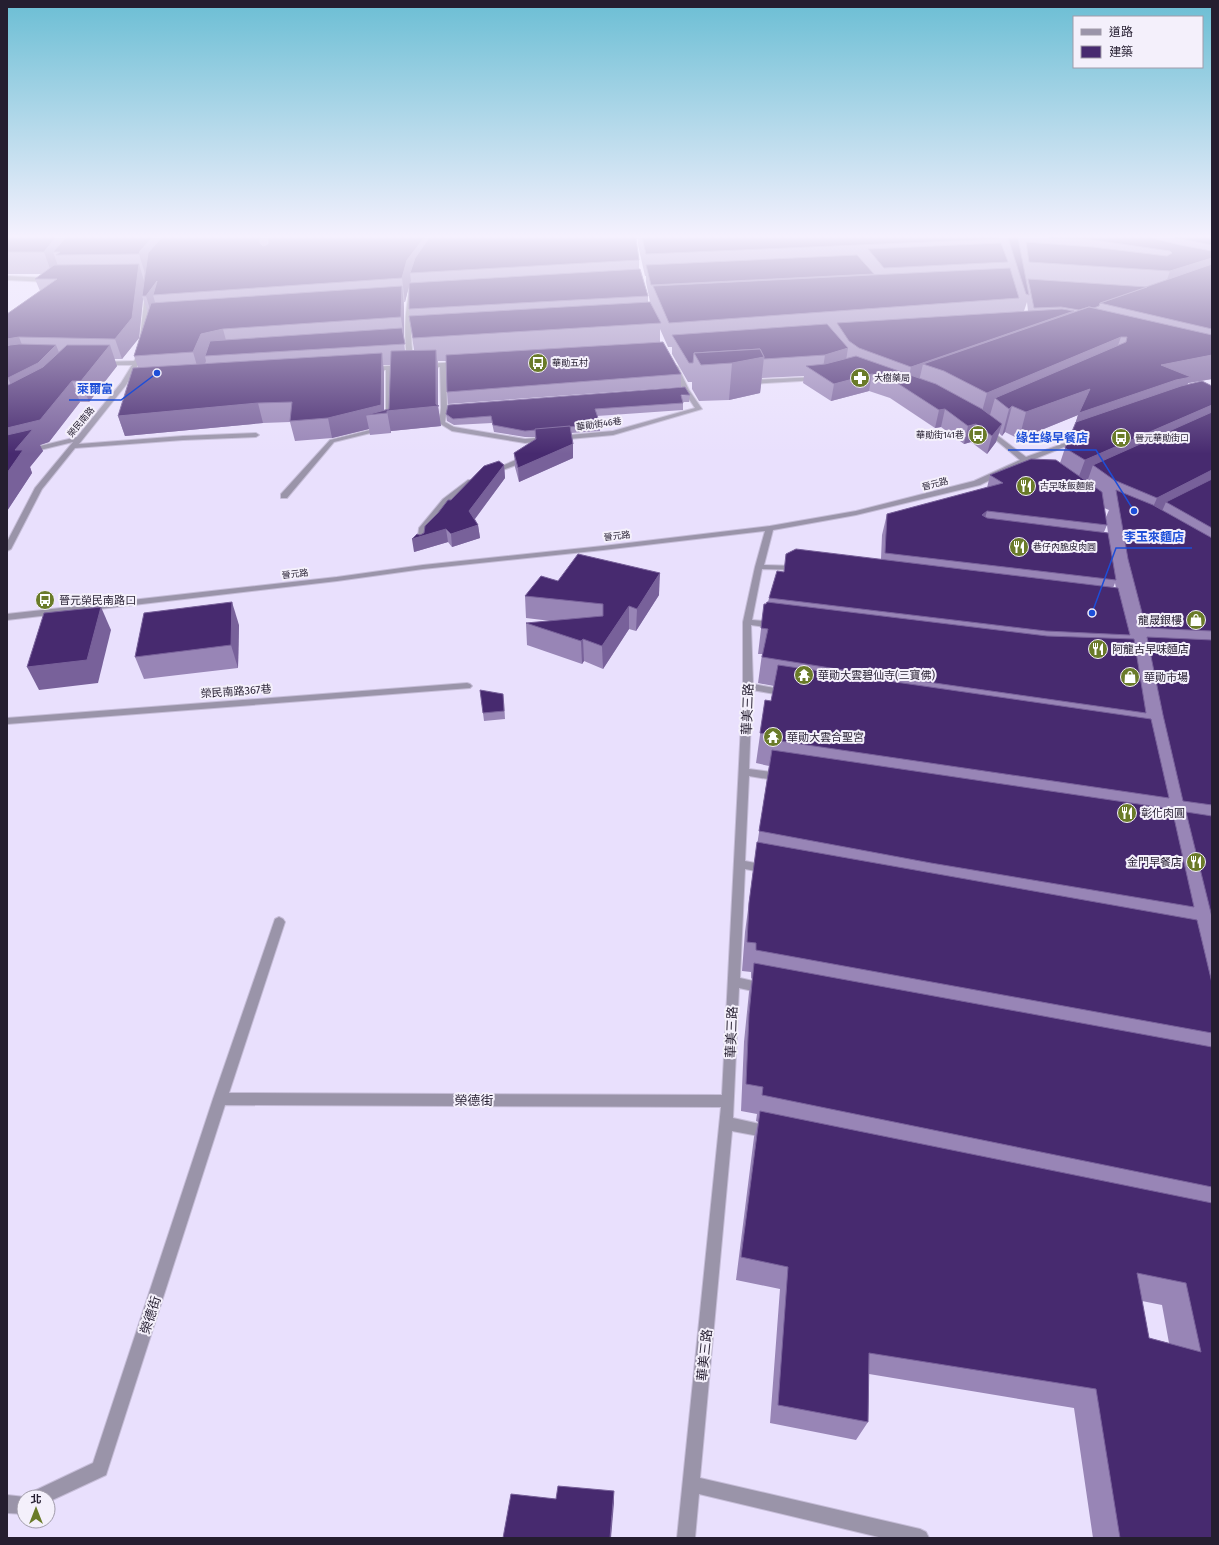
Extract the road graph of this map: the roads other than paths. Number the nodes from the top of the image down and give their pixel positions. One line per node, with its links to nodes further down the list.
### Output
1 (145, 310): 3 (street, 榮民南路)
2 (408, 310): 6 (street)
3 (144, 323): 4 (street); 10 (street, 榮民南路)
4 (152, 323)
5 (416, 336): 6 (street)
6 (408, 340): 7 (street); 13 (street)
7 (400, 344)
8 (670, 358): 21 (street)
9 (93, 363): 10 (street)
10 (136, 363): 18 (street, 榮民南路)
11 (467, 364): 12 (street)
12 (443, 365): 13 (street); 24 (street, 華勛街46巷)
13 (412, 367): 14 (street)
14 (389, 368): 15 (street); 34 (street)
15 (366, 369)
16 (822, 378): 17 (street)
17 (746, 382)
18 (124, 384): 19 (street); 27 (street, 榮民南路)
19 (132, 384)
20 (692, 385): 21 (street)
21 (685, 388): 22 (street); 29 (street, 華勛街46巷)
22 (678, 391)
23 (451, 407): 24 (street)
24 (444, 408): 29 (street, 華勛街46巷)
25 (980, 424): 32 (street)
26 (256, 435): 30 (street)
27 (80, 438): 30 (street, 榮民南路); 31 (street)
28 (1084, 438): 32 (street, 晉元路)
29 (525, 441): 38 (street)
30 (73, 446): 35 (street, 榮民南路)
31 (7, 456)
32 (1025, 460): 33 (street); 36 (street, 晉元路)
33 (1038, 468)
34 (284, 496)
35 (17, 528): 37 (street); 39 (street, 榮民南路)
36 (770, 528): 40 (street, 華美三路); 42 (street, 晉元路)
37 (7, 533)
38 (421, 545)
39 (7, 549)
40 (759, 567): 41 (street); 43 (street, 華美三路)
41 (805, 569)
42 (7, 617)
43 (747, 622): 44 (street); 46 (street, 華美三路)
44 (785, 626)
45 (466, 686): 48 (street, 榮民南路367巷)
46 (748, 686): 47 (street); 49 (street, 華美三路)
47 (792, 694)
48 (7, 721)
49 (745, 772): 50 (street); 51 (street, 華美三路)
50 (792, 779)
51 (739, 864): 52 (street); 54 (street, 華美三路)
52 (777, 871)
53 (279, 922): 56 (street, 榮德街)
54 (733, 982): 55 (street); 57 (street, 華美三路)
55 (772, 990)
56 (220, 1099): 57 (street, 榮德街); 61 (street, 榮德街)
57 (728, 1101): 58 (street, 華美三路)
58 (726, 1123): 59 (street); 60 (street, 華美三路)
59 (780, 1134)
60 (691, 1484): 62 (street, 華美三路); 63 (street)
61 (56, 1490)
62 (686, 1538)
63 (920, 1538)

